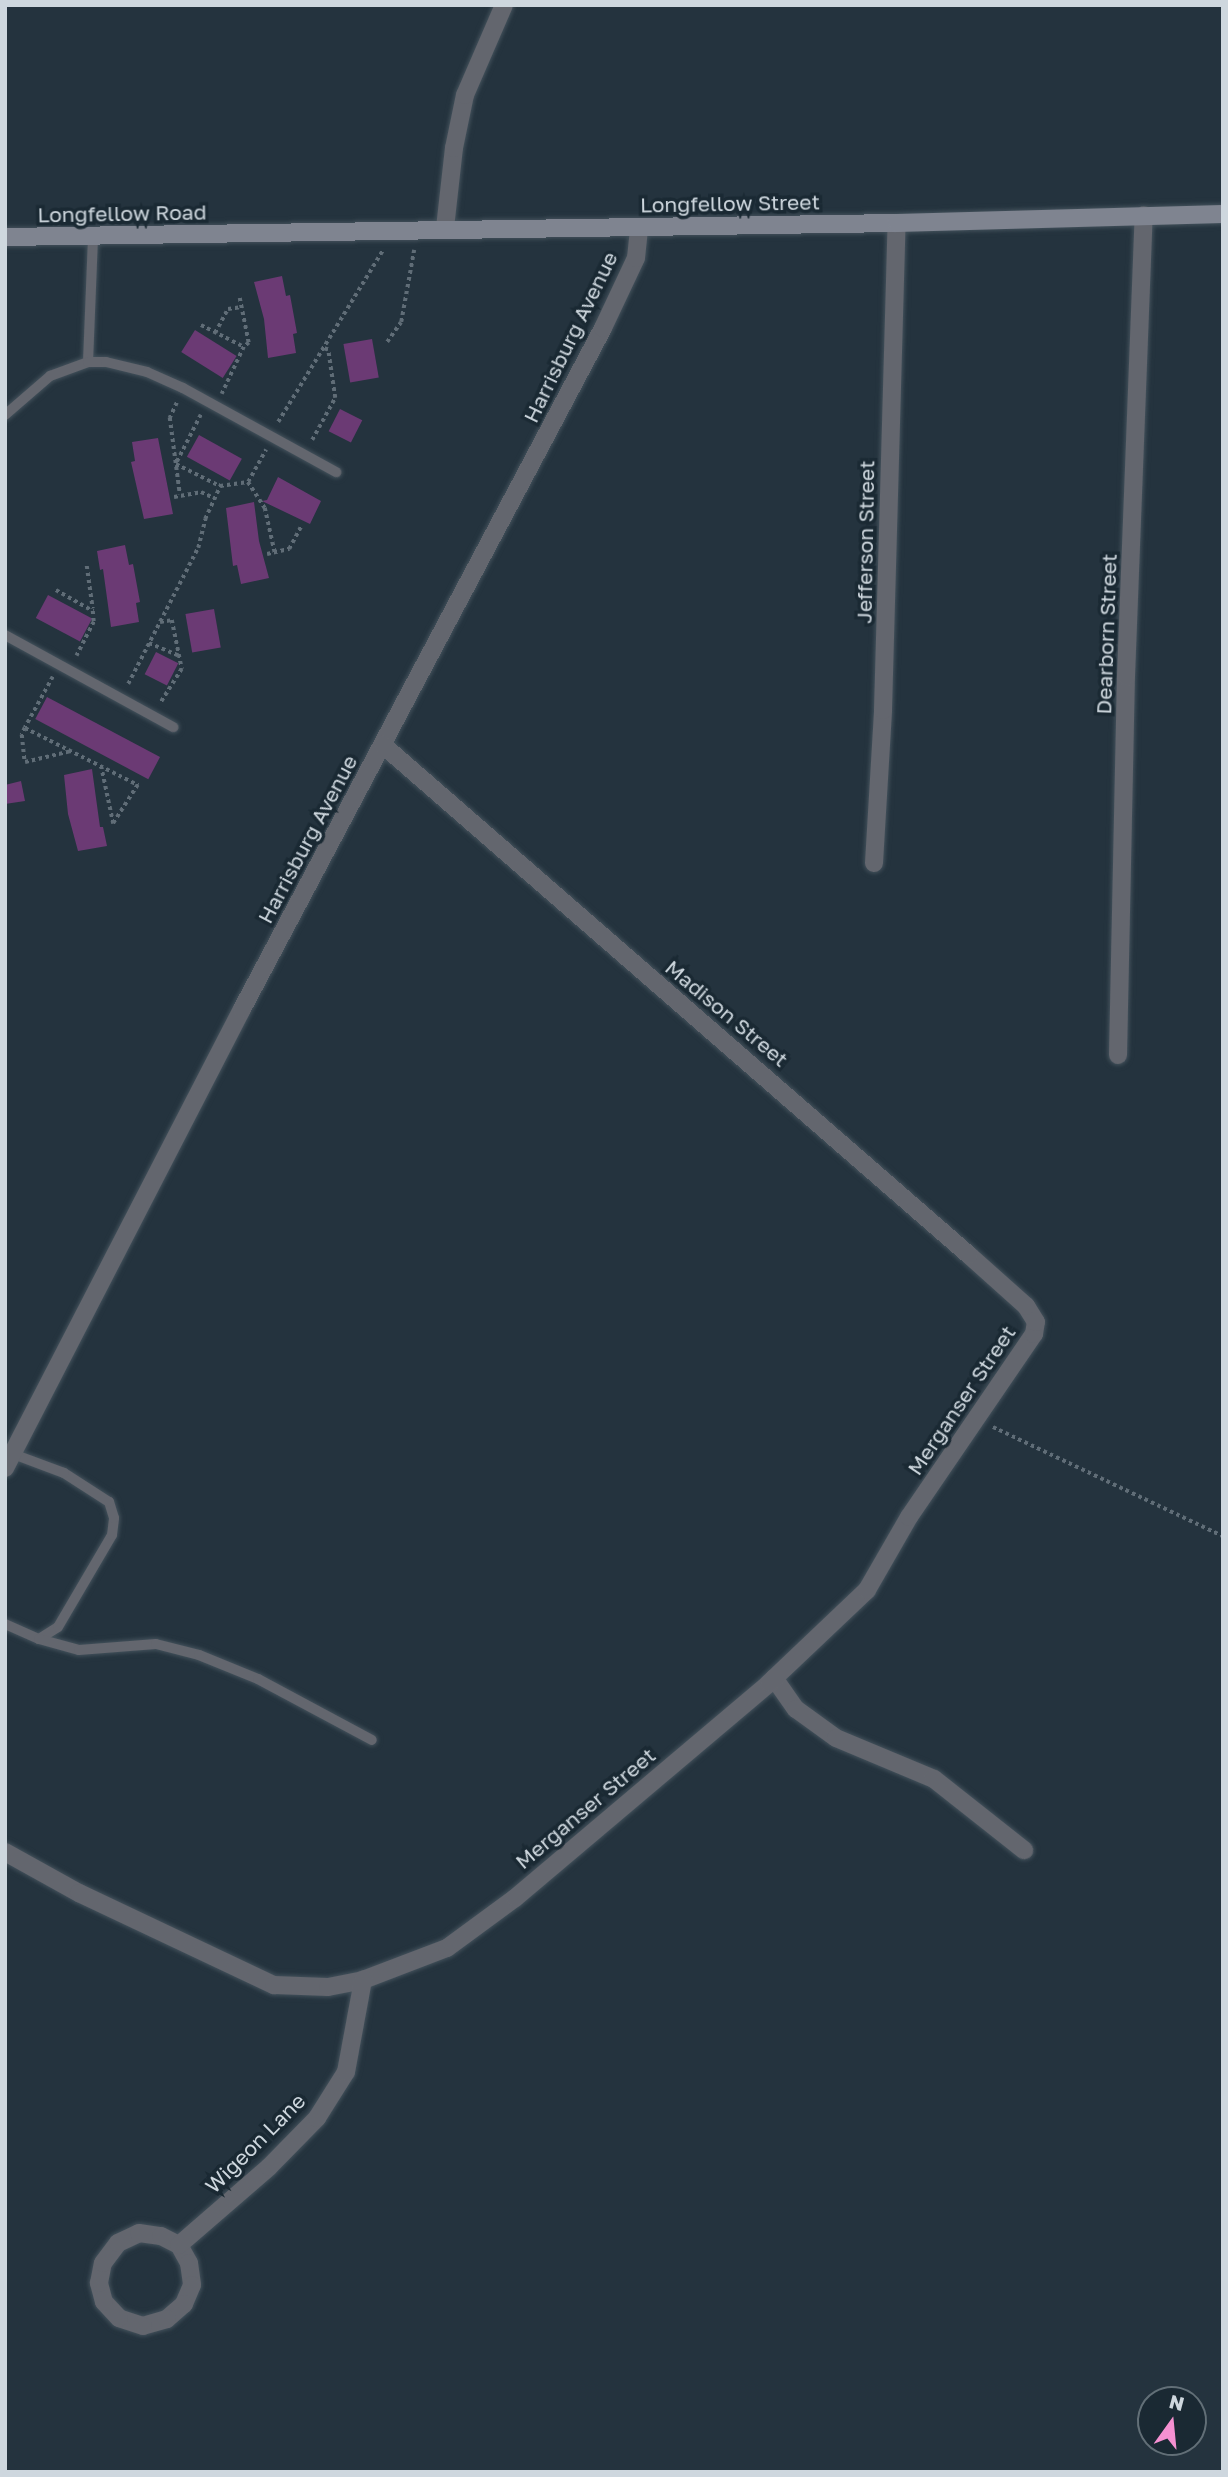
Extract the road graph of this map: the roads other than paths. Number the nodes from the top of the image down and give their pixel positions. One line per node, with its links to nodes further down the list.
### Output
1 (505, 5): 5 (street)
2 (1223, 214): 3 (street, Longfellow Street)
3 (1144, 215): 4 (street, Longfellow Street); 17 (street, Dearborn Street)
4 (897, 223): 6 (street, Longfellow Street); 16 (street, Jefferson Street)
5 (445, 228): 6 (street, Longfellow Street); 7 (street, Longfellow Street)
6 (639, 228): 15 (street, Harrisburg Avenue)
7 (239, 234): 8 (street, Longfellow Road)
8 (93, 235): 9 (street, Longfellow Road); 10 (lane)
9 (5, 237)
10 (88, 362): 11 (lane); 12 (lane)
11 (5, 415)
12 (336, 472)
13 (5, 635): 14 (lane)
14 (173, 727)
15 (383, 745): 18 (street, Madison Street); 19 (street, Harrisburg Avenue)
16 (874, 863)
17 (1118, 1055)
18 (1036, 1322): 22 (street, Merganser Street)
19 (9, 1461): 21 (lane)
20 (5, 1624): 21 (lane)
21 (39, 1639): 23 (lane)
22 (774, 1678): 24 (street); 26 (street, Merganser Street)
23 (372, 1740)
24 (1024, 1850)
25 (5, 1852): 26 (street, Merganser Street)
26 (363, 1980): 27 (street, Wigeon Lane)
27 (179, 2245): 27 (street)

